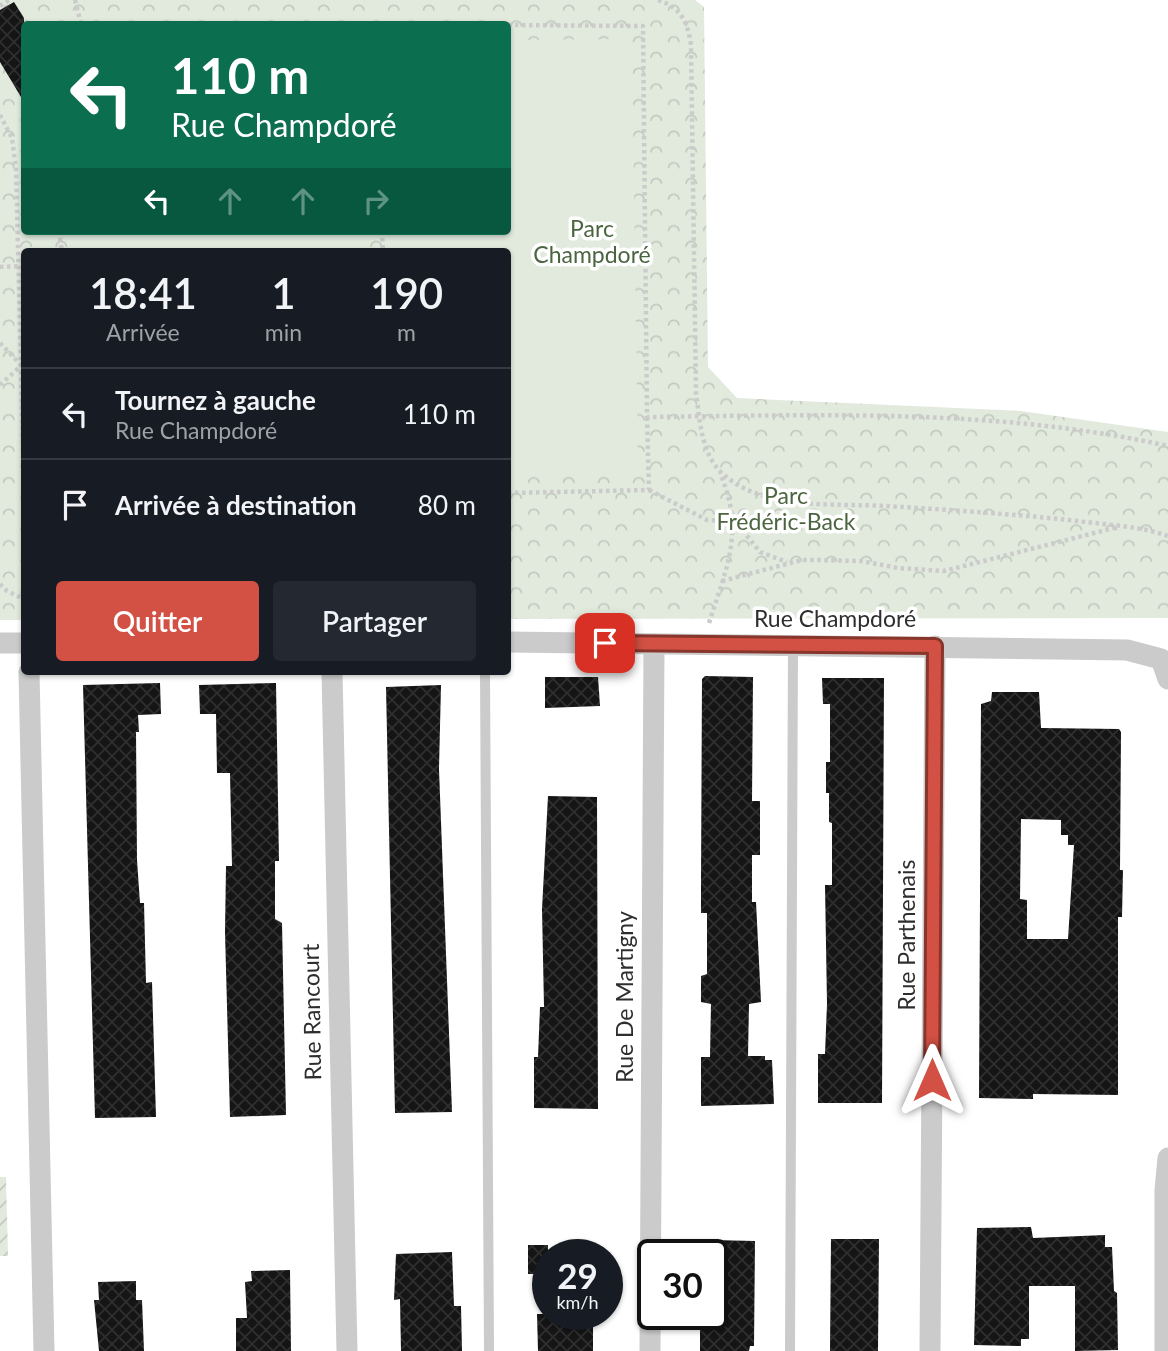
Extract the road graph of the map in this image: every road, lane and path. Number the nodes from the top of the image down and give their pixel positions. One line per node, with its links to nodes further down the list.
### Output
1 (9, 0): 4 (path)
2 (75, 0): 5 (path)
3 (658, 0): 18 (path)
4 (0, 6)
5 (80, 21)
6 (511, 24): 19 (path)
7 (0, 116): 8 (path)
8 (6, 127): 9 (path); 10 (path)
9 (0, 131)
10 (16, 169): 11 (path); 13 (path)
11 (21, 172)
12 (0, 267): 13 (path)
13 (21, 267)
14 (0, 343): 15 (path)
15 (21, 362)
16 (21, 366): 17 (path)
17 (0, 385)
18 (699, 416): 19 (path); 20 (path); 21 (path)
19 (647, 417): 22 (path)
20 (1168, 446)
21 (720, 472): 24 (path); 25 (path)
22 (649, 489): 23 (path); 24 (path)
23 (511, 493)
24 (735, 521): 27 (path); 28 (path)
25 (1123, 526): 26 (path); 27 (path)
26 (1168, 536)
27 (791, 563): 28 (path)
28 (722, 581): 35 (path)
29 (0, 584): 30 (path)
30 (21, 597)
31 (511, 642): 34 (street, Rue Champdoré)
32 (0, 643): 33 (street)
33 (21, 643)
34 (654, 644): 35 (street, Rue Champdoré); 46 (street, Rue De Martigny)
35 (702, 645): 36 (street, Rue Champdoré)
36 (793, 645): 37 (street, Rue Champdoré); 47 (lane)
37 (935, 646): 38 (street, Rue Champdoré); 48 (street, Rue Parthenais)
38 (1164, 669)
39 (29, 675): 43 (street)
40 (332, 675): 44 (street, Rue Rancourt)
41 (485, 675): 45 (lane)
42 (1168, 1158): 49 (street)
43 (44, 1351)
44 (347, 1351)
45 (489, 1351)
46 (650, 1351)
47 (790, 1351)
48 (930, 1351)
49 (1165, 1351)

